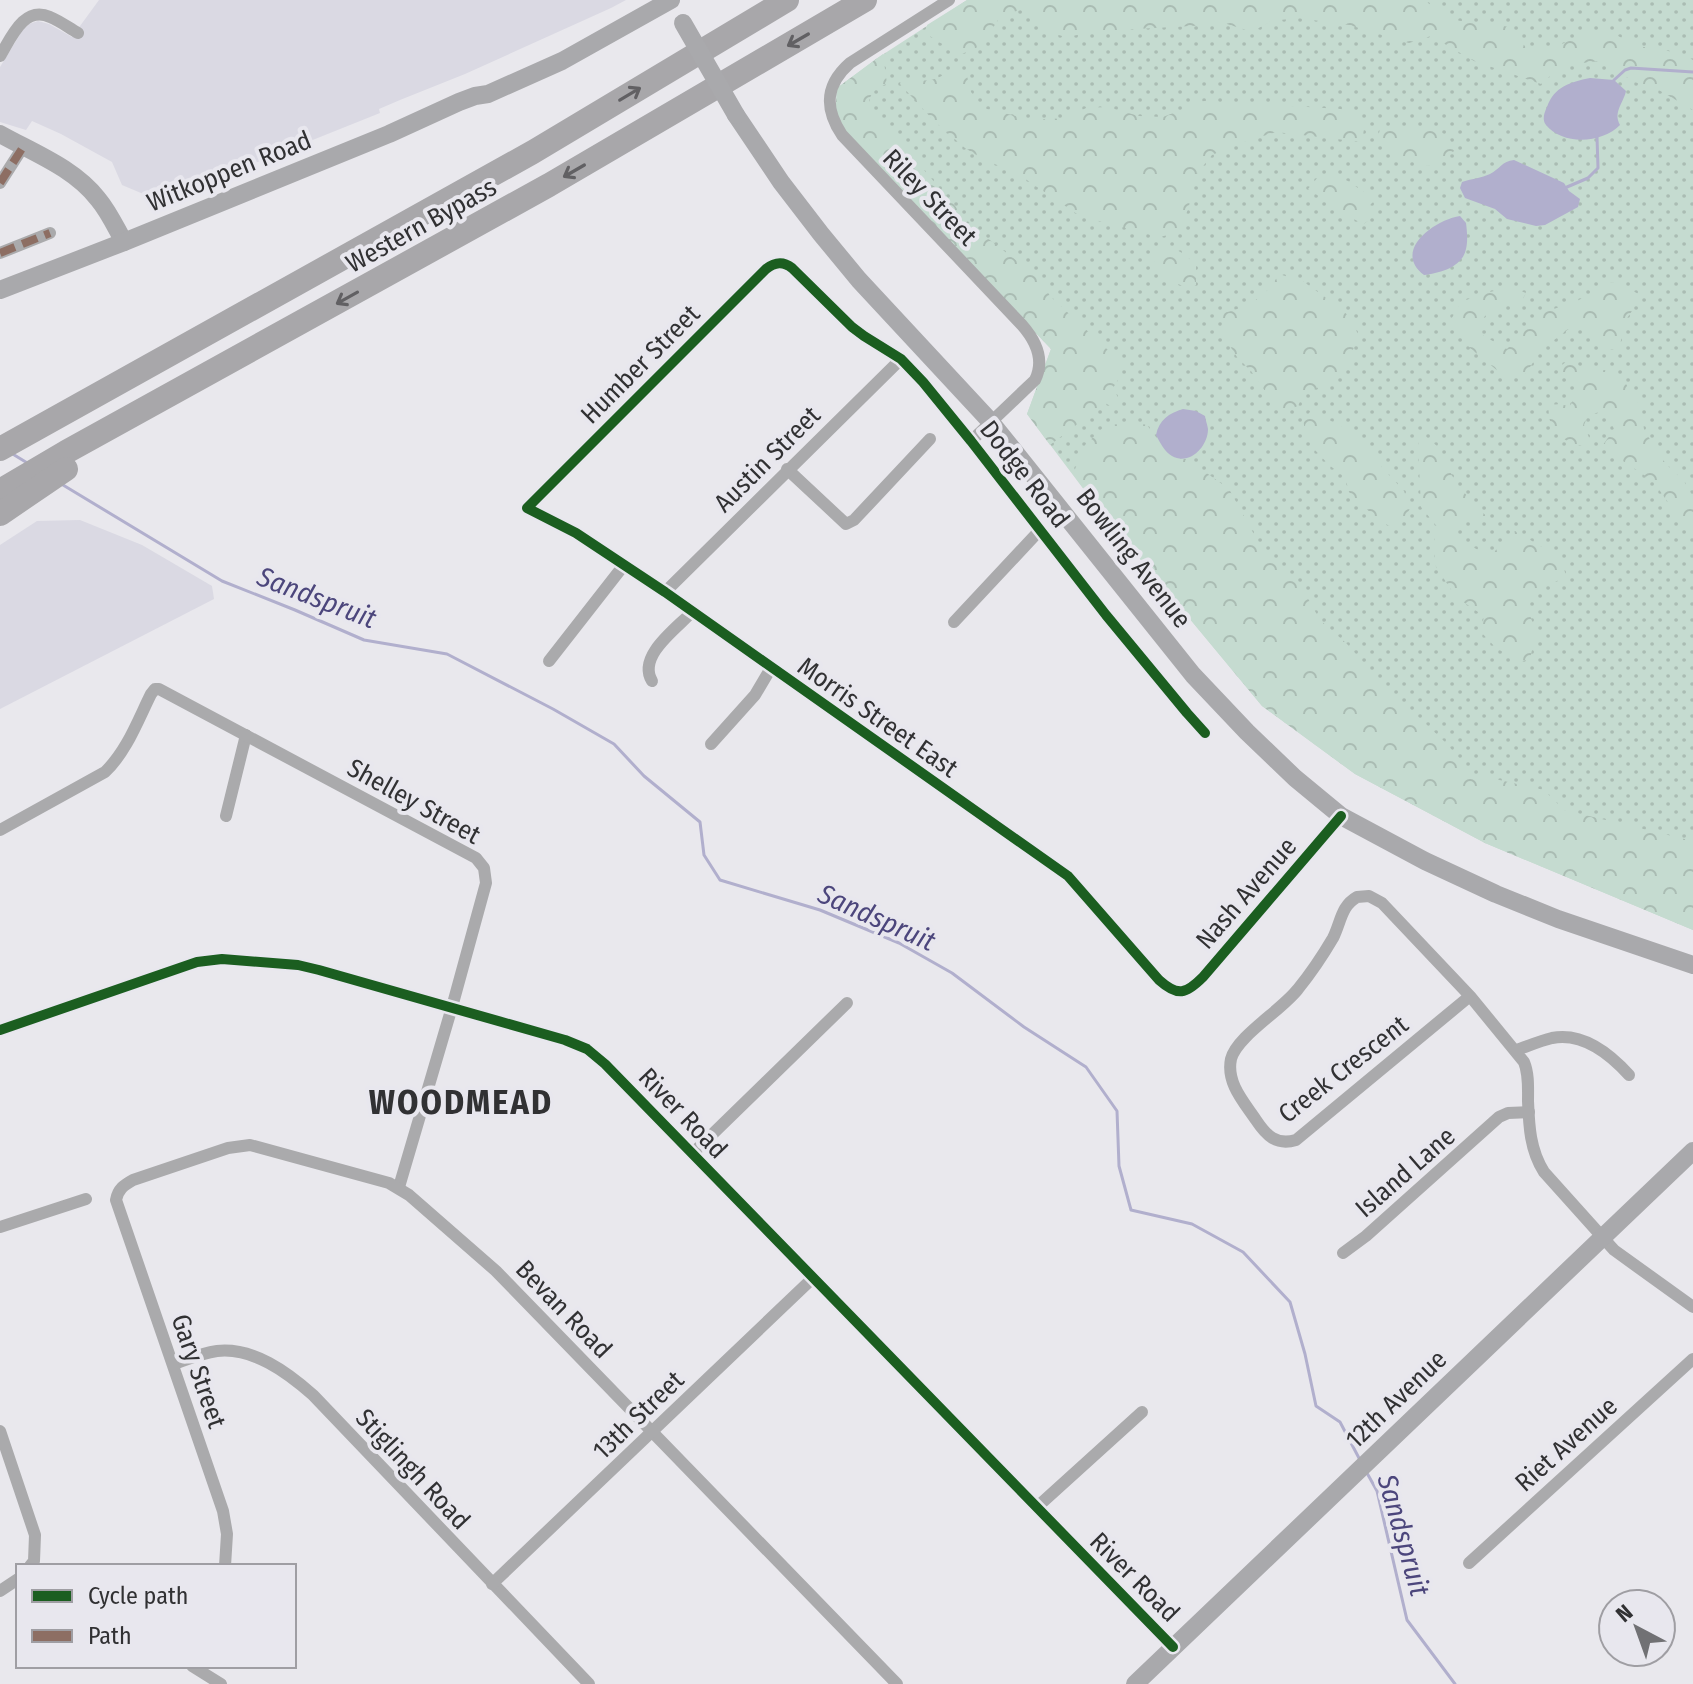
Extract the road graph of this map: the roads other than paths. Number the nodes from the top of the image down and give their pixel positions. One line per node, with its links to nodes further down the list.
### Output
1 (787, 0): 17 (highway, Western Bypass, one-way to 1)
2 (865, 0): 23 (highway, Western Bypass, one-way to 23)
3 (949, 0): 16 (street, Riley Street)
4 (670, 5): 11 (main road, Witkoppen Road); 16 (main road, Bowling Avenue, bridge)
5 (78, 33): 6 (street)
6 (0, 56)
7 (0, 134): 8 (main road)
8 (23, 147): 9 (street); 11 (main road)
9 (0, 183)
10 (50, 233): 12 (street)
11 (124, 242): 14 (main road, Witkoppen Road)
12 (0, 253)
13 (788, 265): 15 (street, Dodge Road); 24 (street, Humber Street)
14 (0, 290)
15 (901, 359): 20 (street, Dodge Road); 22 (street, Austin Street)
16 (990, 421): 20 (street, Riley Street); 37 (main road, Bowling Avenue)
17 (28, 426): 18 (highway); 21 (highway)
18 (0, 433)
19 (930, 439): 22 (street)
20 (971, 441): 25 (street, Dodge Road)
21 (0, 449)
22 (787, 469): 27 (street, Austin Street)
23 (2, 505)
24 (527, 508): 26 (street, Morris Street East)
25 (1040, 530): 29 (street); 33 (street, Dodge Road)
26 (624, 565): 27 (street, Morris Street East); 30 (street)
27 (665, 592): 28 (street, Morris Street East)
28 (692, 612): 31 (street, Morris Street East); 32 (street)
29 (954, 622)
30 (549, 661)
31 (771, 668): 35 (street); 40 (street, Morris Street East)
32 (645, 677)
33 (1205, 733)
34 (246, 735): 36 (street); 38 (street, Shelley Street); 43 (street, Shelley Street)
35 (711, 744)
36 (226, 816)
37 (1341, 816): 39 (main road, Bowling Avenue); 40 (street, Nash Avenue)
38 (0, 830)
39 (1693, 965)
40 (1179, 993)
41 (1470, 996): 41 (street, Creek Crescent); 45 (street)
42 (847, 1003): 49 (street)
43 (452, 1007): 44 (street, River Road); 49 (street, River Road); 50 (street, Shelley Street)
44 (0, 1030)
45 (1516, 1050): 46 (street); 47 (street)
46 (1629, 1075)
47 (1529, 1114): 54 (street); 55 (street, Island Lane)
48 (1693, 1151): 54 (main road, 12th Avenue)
49 (692, 1154): 56 (street, River Road)
50 (399, 1187): 51 (street, Bevan Road); 62 (street, Bevan Road)
51 (117, 1192): 59 (street, Gary Street)
52 (86, 1199): 53 (street)
53 (0, 1227)
54 (1602, 1239): 57 (street); 68 (main road, 12th Avenue)
55 (1343, 1253)
56 (814, 1277): 62 (street, 13th Street); 63 (street, River Road)
57 (1693, 1307)
58 (1693, 1359): 64 (street, Riet Avenue)
59 (174, 1364): 66 (street, Gary Street); 67 (street, Stiglingh Road)
60 (1142, 1412): 63 (street)
61 (0, 1431): 65 (street)
62 (652, 1431): 67 (street, 13th Street); 72 (street, Bevan Road)
63 (1036, 1508): 68 (street, River Road)
64 (1469, 1563)
65 (35, 1564)
66 (225, 1564)
67 (492, 1584): 71 (street, Stiglingh Road)
68 (1173, 1647): 73 (main road, 12th Avenue)
69 (195, 1668): 70 (street)
70 (221, 1684)
71 (589, 1684)
72 (897, 1684)
73 (1135, 1684)

